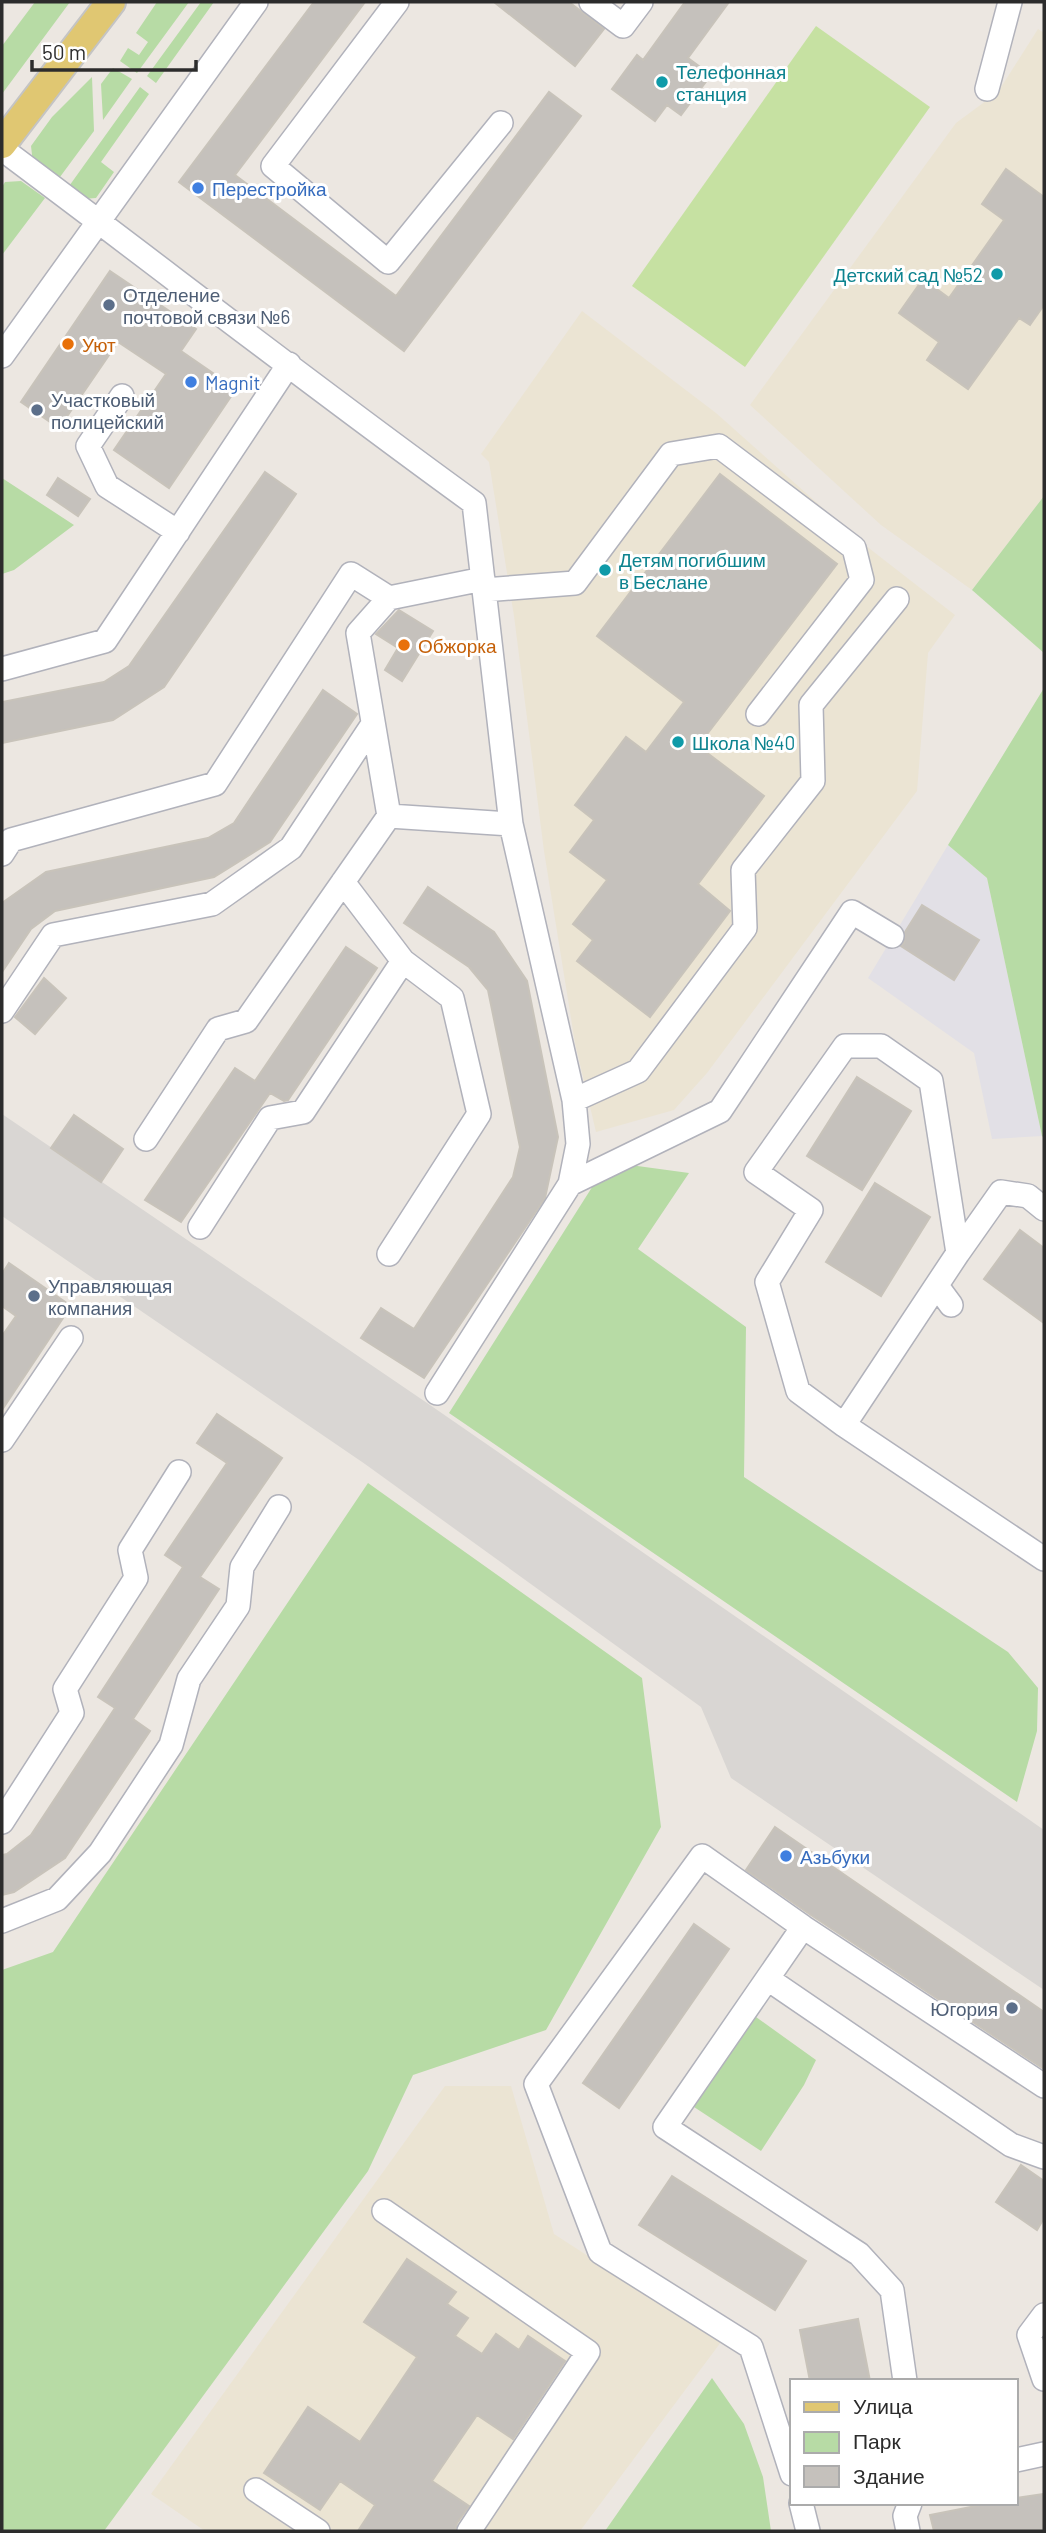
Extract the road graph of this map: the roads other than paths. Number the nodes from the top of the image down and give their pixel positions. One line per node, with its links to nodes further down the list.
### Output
1 (111, 2): 9 (main road)
2 (256, 2): 10 (street)
3 (397, 2): 8 (street)
4 (591, 2): 5 (street)
5 (641, 2)
6 (1010, 2): 7 (street)
7 (986, 89)
8 (501, 122)
9 (2, 146): 10 (street)
10 (97, 221): 11 (street); 12 (street)
11 (2, 356)
12 (289, 364): 14 (street); 15 (street)
13 (122, 396): 14 (street)
14 (178, 532): 18 (street)
15 (483, 584): 16 (street); 19 (street); 22 (street)
16 (388, 598): 20 (street); 23 (street)
17 (897, 599): 28 (street)
18 (2, 669)
19 (758, 714)
20 (373, 724): 21 (street); 27 (street)
21 (389, 816): 22 (street); 24 (street)
22 (511, 824): 28 (street)
23 (2, 853)
24 (343, 882): 26 (street); 29 (street)
25 (892, 936): 30 (street)
26 (403, 961): 32 (street); 33 (street)
27 (2, 1011)
28 (574, 1100): 30 (street)
29 (146, 1139)
30 (570, 1184): 38 (street)
31 (1044, 1209): 34 (street)
32 (200, 1227)
33 (389, 1254)
34 (958, 1254): 35 (street); 39 (street)
35 (937, 1286): 36 (street); 39 (street)
36 (951, 1305)
37 (71, 1338): 40 (street)
38 (437, 1393)
39 (844, 1425): 43 (street)
40 (2, 1440)
41 (179, 1472): 44 (street)
42 (279, 1507): 45 (street)
43 (1044, 1559)
44 (2, 1822)
45 (2, 1921)
46 (803, 1927): 47 (street); 48 (street); 56 (street)
47 (768, 1979): 49 (street); 52 (street)
48 (1044, 2086)
49 (1044, 2157)
50 (384, 2211): 61 (street)
51 (1044, 2315): 53 (street)
52 (905, 2379)
53 (1044, 2379)
54 (1044, 2454): 55 (street)
55 (1018, 2460)
56 (790, 2468)
57 (256, 2490): 60 (street)
58 (802, 2505): 62 (street)
59 (909, 2505): 63 (street)
60 (317, 2531)
61 (469, 2531)
62 (808, 2531)
63 (908, 2531)

